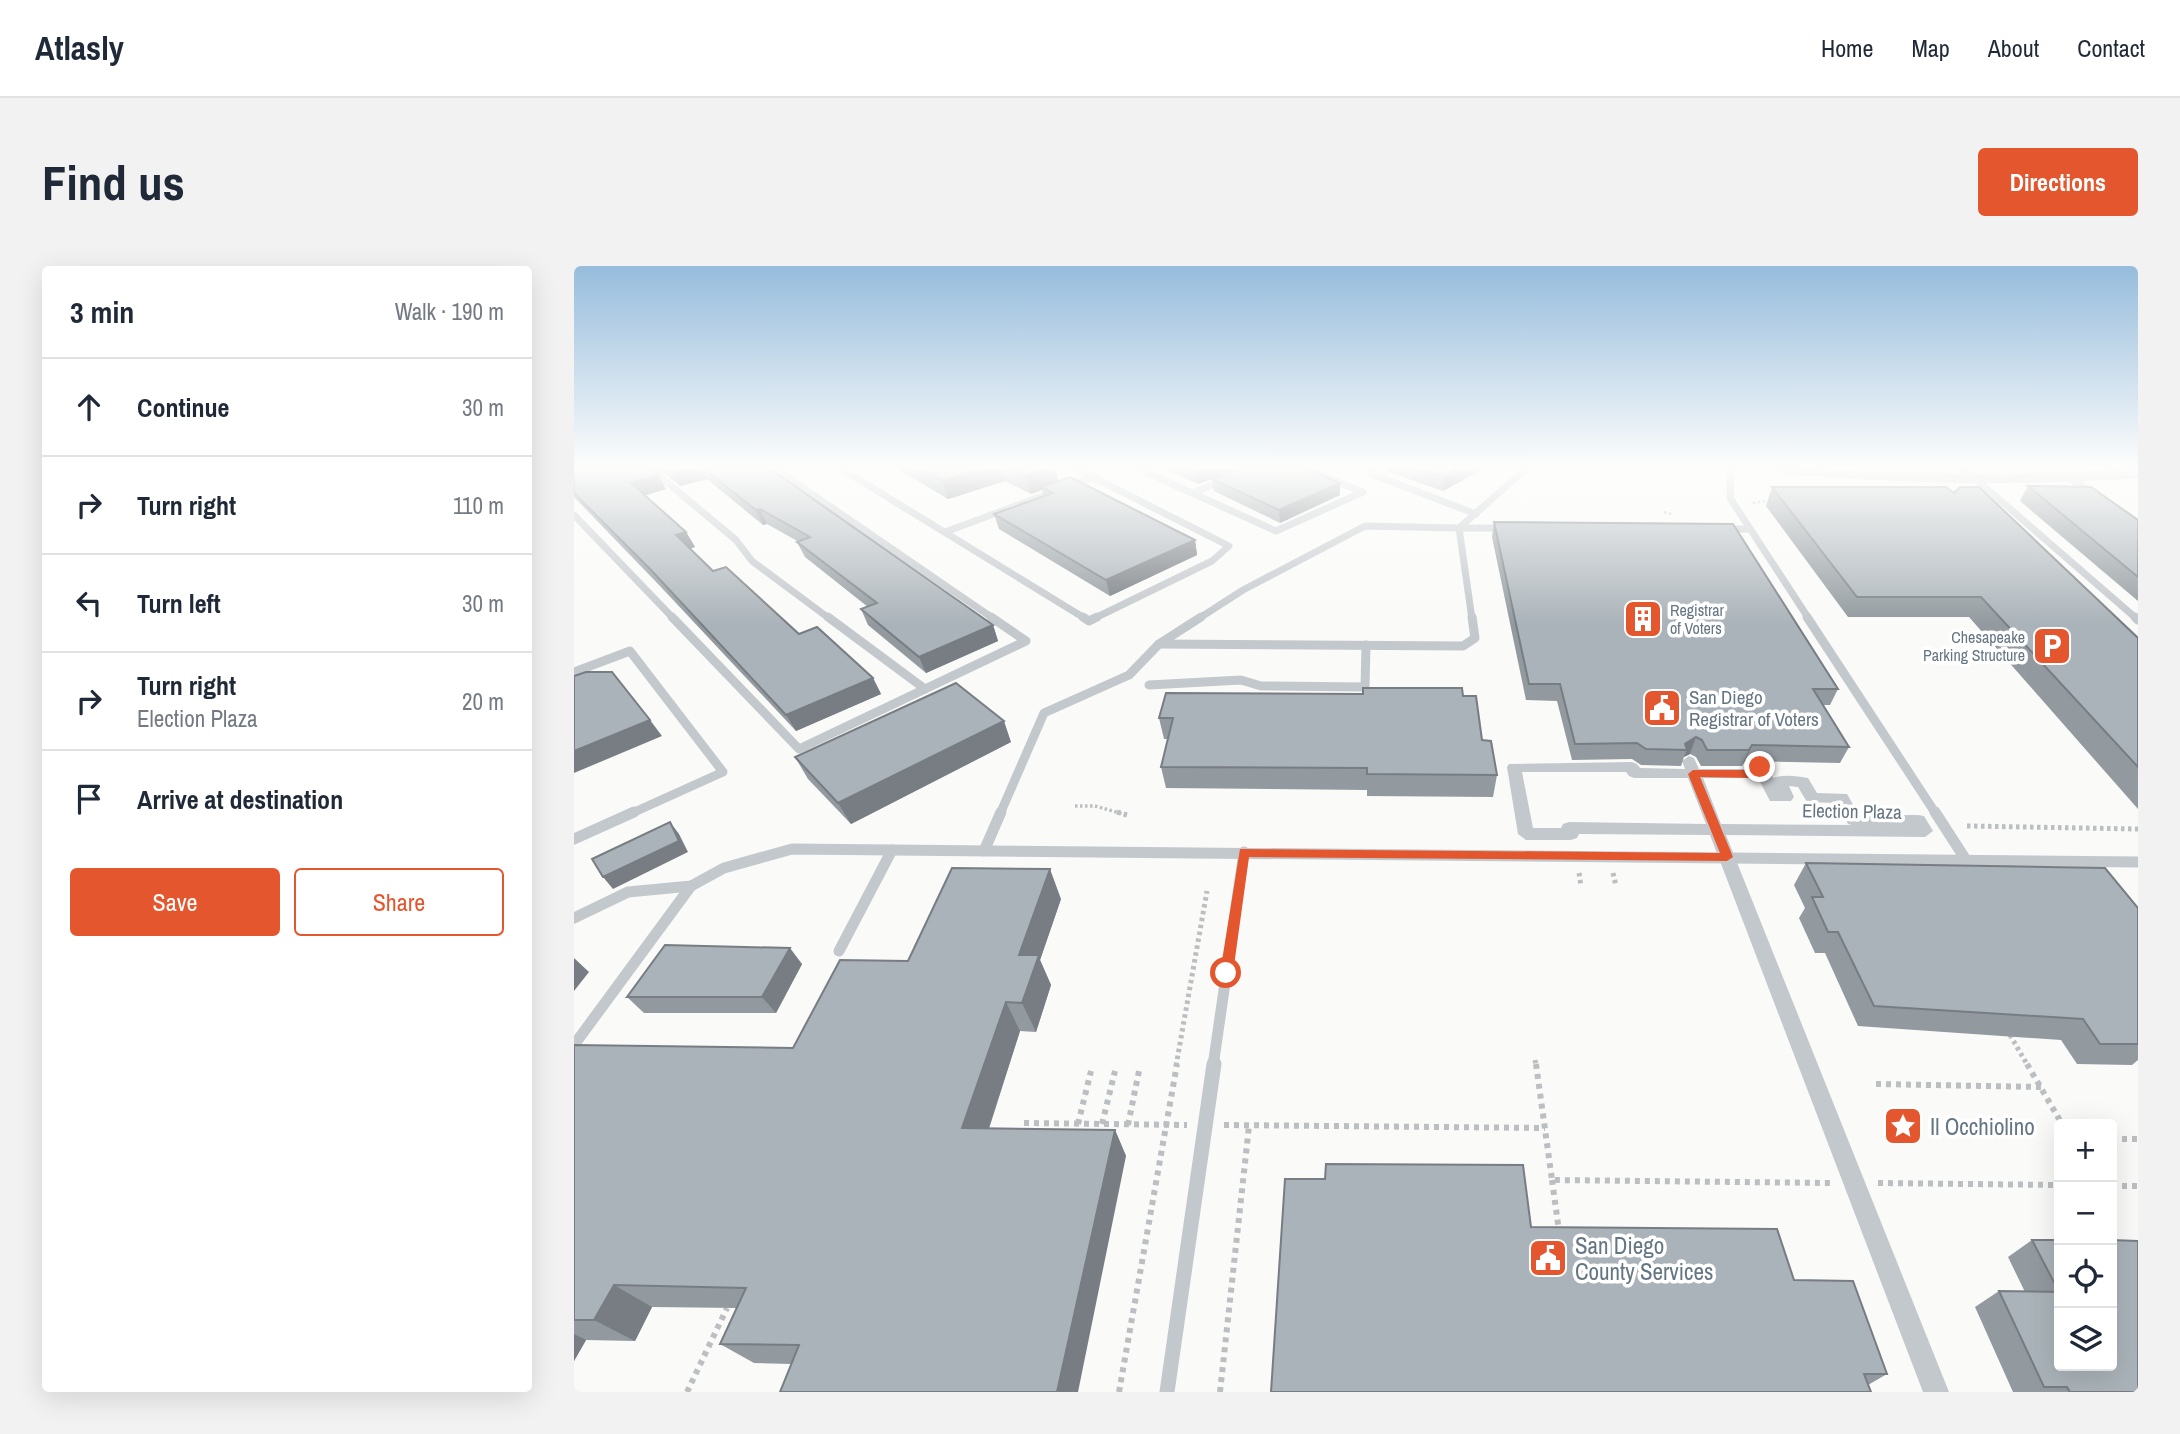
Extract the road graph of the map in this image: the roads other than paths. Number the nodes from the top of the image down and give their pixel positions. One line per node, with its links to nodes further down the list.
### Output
1 (579, 521): 22 (lane)
2 (713, 521): 22 (lane)
3 (851, 521): 22 (lane)
4 (926, 521): 16 (lane)
5 (976, 521): 16 (lane)
6 (1179, 521): 16 (lane)
7 (1253, 521): 8 (lane)
8 (1299, 521)
9 (1467, 521): 12 (lane)
10 (1744, 521): 15 (lane)
11 (2023, 521): 17 (lane)
12 (1459, 528): 13 (lane); 18 (lane); 19 (lane)
13 (1511, 528)
14 (1719, 529): 15 (lane)
15 (1749, 529): 30 (lane)
16 (945, 532)
17 (2138, 621)
18 (1159, 644): 19 (lane); 27 (lane)
19 (1366, 645): 21 (lane)
20 (574, 672): 25 (lane)
21 (1149, 685)
22 (925, 689)
23 (1691, 767): 24 (street); 24 (street, Election Plaza); 24 (street, Election Plaza)
24 (1717, 829): 29 (street)
25 (574, 839)
26 (892, 850): 27 (lane); 32 (lane); 34 (lane)
27 (984, 850): 28 (lane)
28 (1244, 852): 29 (lane); 36 (lane)
29 (1727, 857): 30 (lane); 37 (street)
30 (1966, 860): 31 (lane)
31 (2138, 862)
32 (691, 886): 33 (lane); 35 (lane)
33 (574, 918)
34 (839, 951)
35 (574, 1045)
36 (1167, 1392)
37 (1936, 1392)

